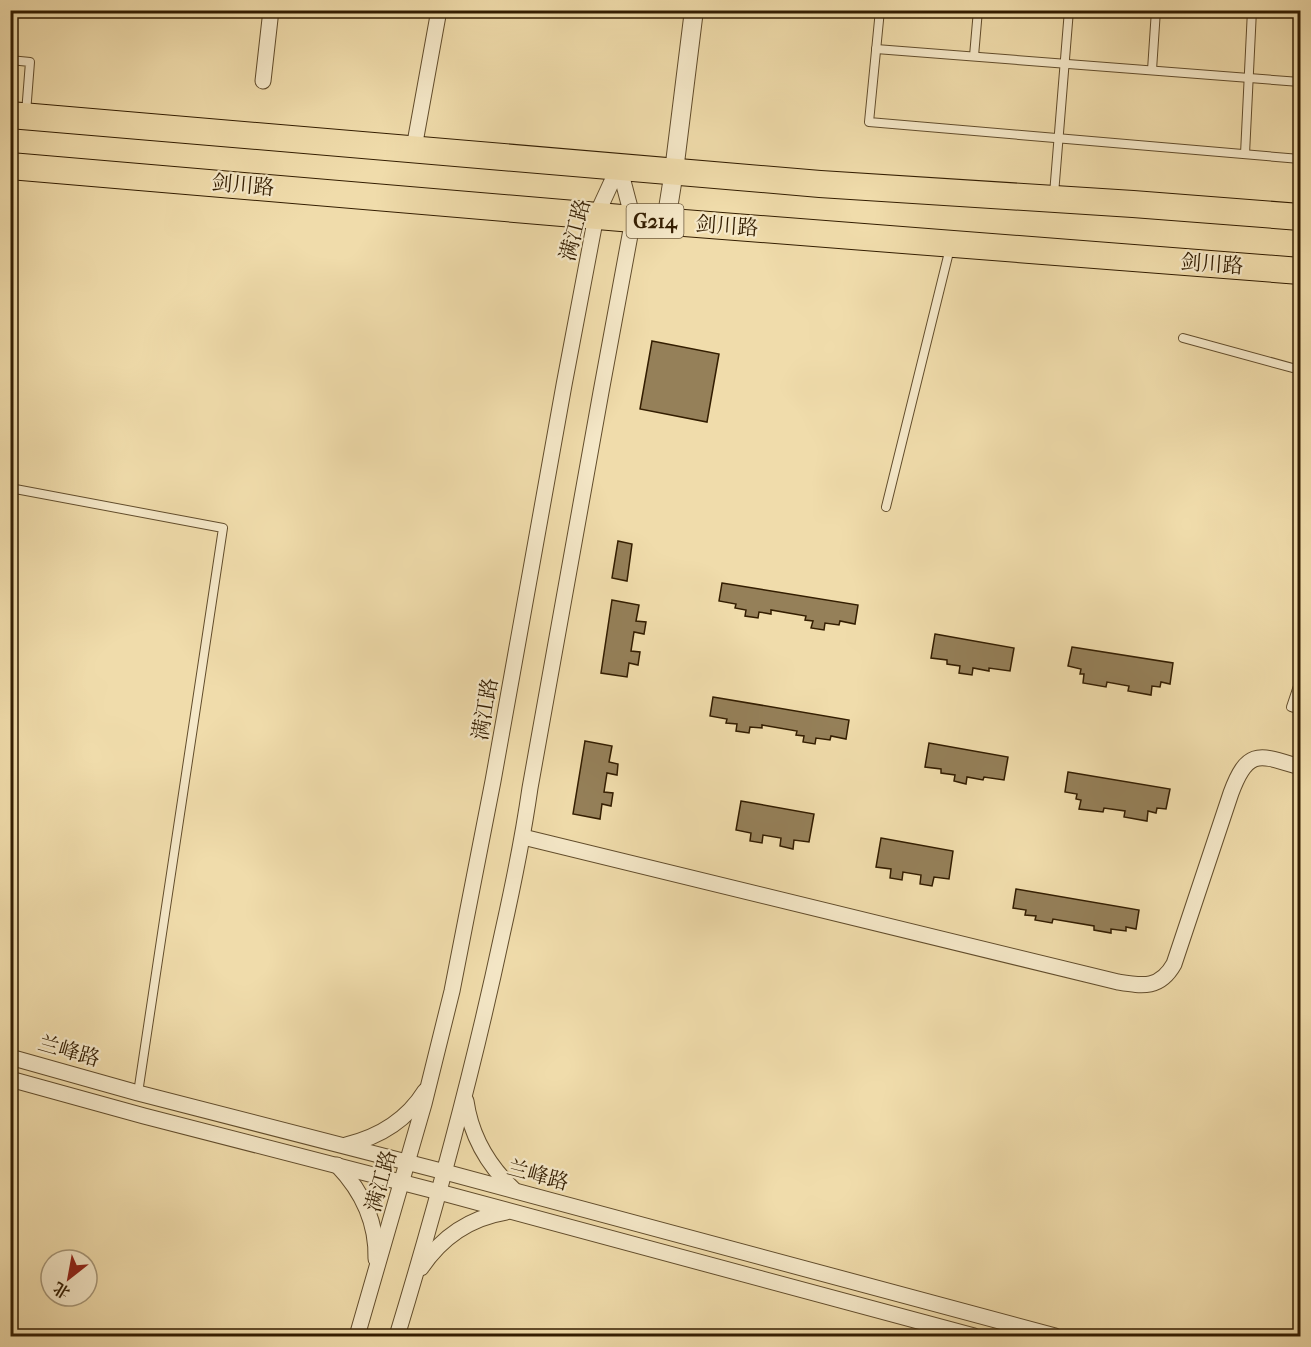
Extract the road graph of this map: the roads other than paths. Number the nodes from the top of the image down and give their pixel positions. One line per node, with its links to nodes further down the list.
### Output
1 (271, 10): 15 (street)
2 (439, 10): 19 (street)
3 (694, 10): 24 (street)
4 (880, 10): 9 (lane)
5 (978, 10): 10 (lane)
6 (1069, 10): 12 (lane)
7 (1156, 10): 13 (lane)
8 (1252, 10): 14 (lane)
9 (876, 49): 10 (lane); 18 (lane)
10 (974, 56): 12 (lane)
11 (10, 60): 17 (lane)
12 (1065, 64): 13 (lane); 18 (lane)
13 (1152, 70): 14 (lane)
14 (1249, 78): 16 (lane); 20 (lane)
15 (263, 81)
16 (1300, 82)
17 (18, 116): 19 (highway)
18 (1059, 138): 20 (lane); 25 (lane)
19 (414, 148): 23 (highway)
20 (1245, 154): 21 (lane)
21 (1300, 159)
22 (10, 166): 26 (highway, 剑川路 / G214)
23 (619, 166): 24 (highway); 26 (street, 满江路); 28 (street)
24 (674, 171): 25 (highway); 29 (street)
25 (1054, 199): 27 (highway)
26 (596, 216): 28 (highway, 剑川路 / G214); 42 (street, 满江路)
27 (1300, 217)
28 (633, 219): 29 (highway, 剑川路 / G214); 39 (street)
29 (666, 221): 30 (highway, 剑川路 / G214)
30 (951, 243): 31 (highway, 剑川路 / G214); 35 (lane)
31 (1300, 271)
32 (1183, 338): 33 (lane)
33 (1300, 370)
34 (10, 488): 43 (lane)
35 (886, 507)
36 (1300, 680): 37 (lane)
37 (1300, 710)
38 (1300, 767): 39 (street)
39 (523, 837): 44 (street)
40 (10, 1057): 43 (street, 兰峰路)
41 (10, 1079): 47 (street, 兰峰路)
42 (429, 1083): 45 (street); 46 (street, 满江路)
43 (138, 1093): 45 (street, 兰峰路)
44 (465, 1096): 48 (street); 50 (street)
45 (344, 1146): 46 (street, 兰峰路)
46 (408, 1162): 48 (street, 兰峰路); 49 (street, 满江路)
47 (337, 1165): 49 (street, 兰峰路); 53 (street)
48 (445, 1172): 50 (street, 兰峰路); 51 (street)
49 (402, 1182): 51 (street, 兰峰路); 53 (street, 满江路)
50 (516, 1191): 58 (street, 兰峰路)
51 (439, 1192): 52 (street, 兰峰路); 54 (street)
52 (510, 1211): 54 (street); 57 (street, 兰峰路)
53 (374, 1281): 55 (street, 满江路)
54 (409, 1295): 56 (street)
55 (357, 1336)
56 (397, 1336)
57 (974, 1336)
58 (1055, 1336)

